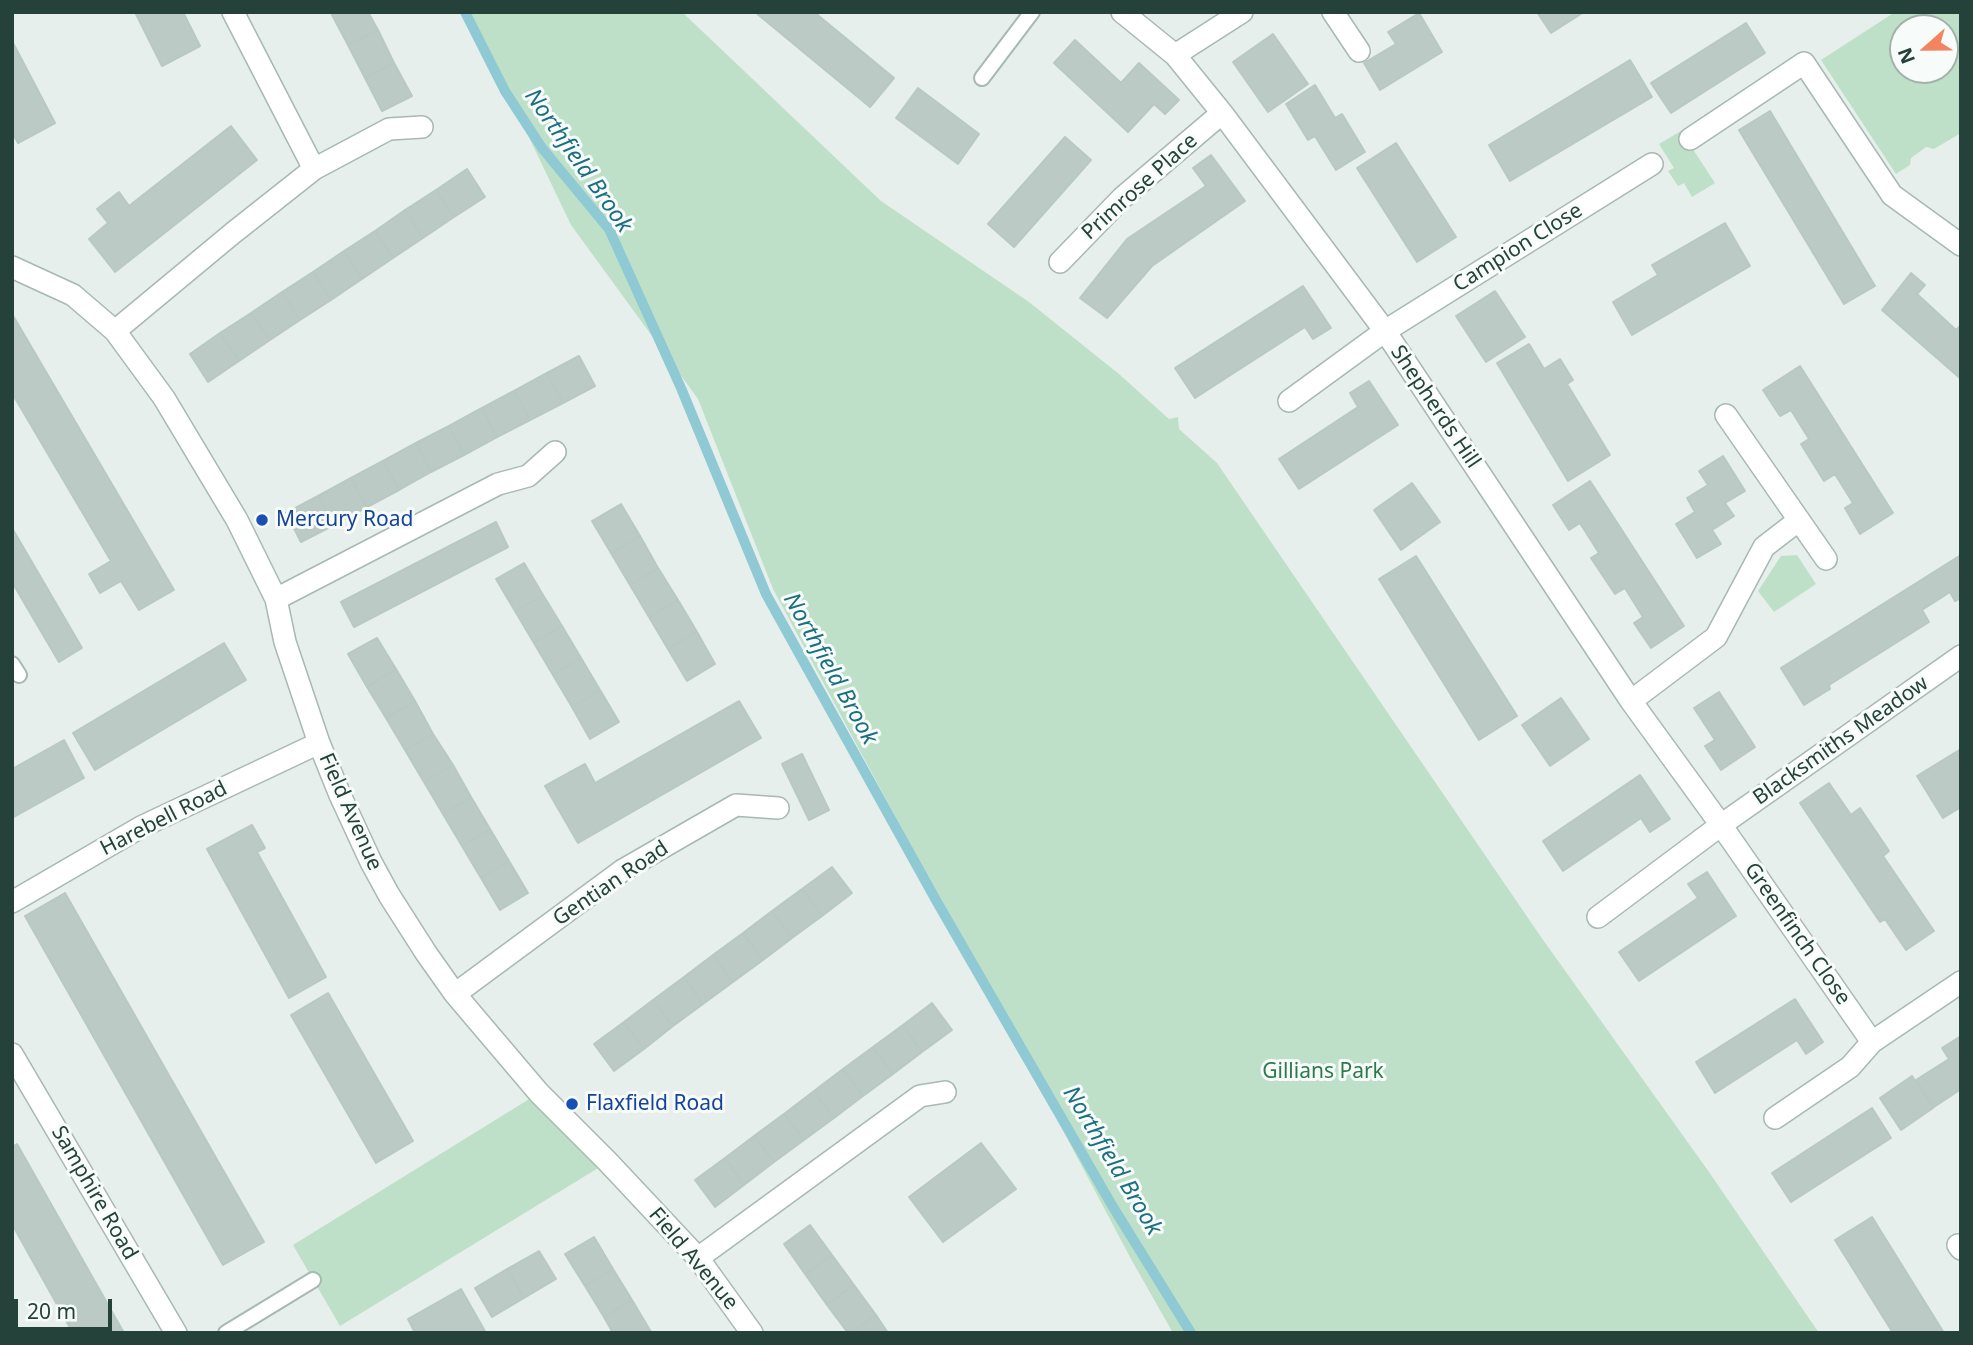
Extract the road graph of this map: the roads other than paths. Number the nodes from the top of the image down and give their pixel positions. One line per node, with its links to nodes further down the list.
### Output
1 (233, 12): 13 (street)
2 (1032, 12): 8 (lane)
3 (1122, 12): 7 (street, Shepherds Hill)
4 (1242, 12): 7 (street)
5 (1333, 12): 6 (street)
6 (1359, 51)
7 (1175, 55): 9 (street, Shepherds Hill)
8 (982, 78)
9 (1222, 113): 15 (street, Primrose Place); 18 (street, Shepherds Hill)
10 (422, 127): 13 (street)
11 (1690, 139): 14 (street)
12 (1652, 164): 18 (street, Campion Close)
13 (314, 169): 17 (street)
14 (1961, 245)
15 (1060, 262)
16 (12, 267): 17 (street, Field Avenue)
17 (115, 331): 24 (street, Field Avenue)
18 (1385, 331): 19 (street, Campion Close); 26 (street, Shepherds Hill)
19 (1289, 401)
20 (1726, 415): 22 (street)
21 (555, 452): 24 (street)
22 (1799, 520): 23 (street); 26 (street)
23 (1826, 559)
24 (276, 599): 27 (street, Field Avenue)
25 (1961, 656): 29 (street, Blacksmiths Meadow)
26 (1631, 701): 29 (street, Shepherds Hill)
27 (319, 743): 30 (street, Harebell Road); 33 (street, Field Avenue)
28 (778, 808): 33 (street, Gentian Road)
29 (1721, 825): 31 (street, Blacksmiths Meadow); 34 (street, Greenfinch Close)
30 (12, 902)
31 (1598, 917)
32 (1961, 982): 34 (street)
33 (456, 994): 38 (street, Field Avenue)
34 (1872, 1042): 37 (street)
35 (12, 1054): 40 (street, Samphire Road)
36 (945, 1092): 38 (street)
37 (1775, 1118)
38 (698, 1258): 42 (street, Field Avenue)
39 (313, 1280): 41 (lane)
40 (176, 1333)
41 (226, 1333)
42 (752, 1333)

